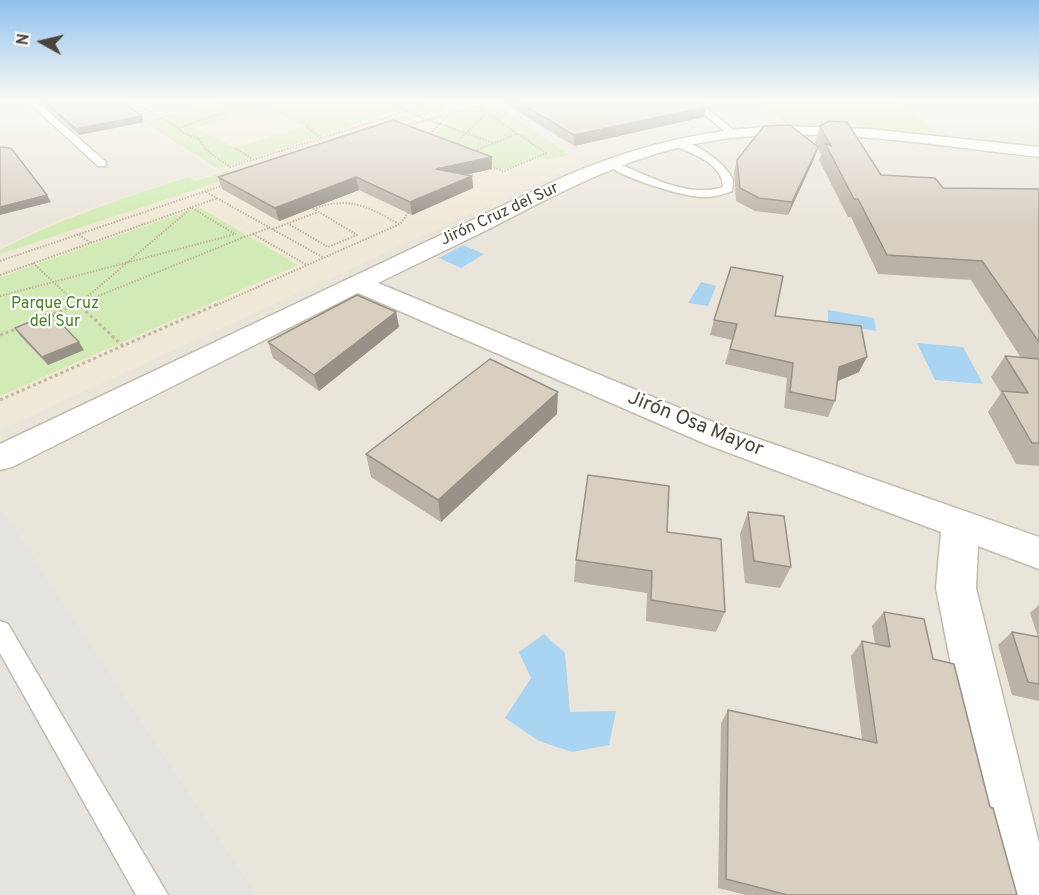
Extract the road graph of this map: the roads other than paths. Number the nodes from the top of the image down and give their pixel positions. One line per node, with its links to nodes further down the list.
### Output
1 (77, 142): 6 (lane)
2 (685, 142): 4 (street, Jirón Cruz del Sur)
3 (937, 142): 5 (street, Jirón Cruz del Sur)
4 (677, 143): 7 (street, Jirón Cruz del Sur); 7 (lane)
5 (1039, 152)
6 (102, 164)
7 (611, 164): 8 (street, Jirón Cruz del Sur)
8 (357, 283): 9 (street, Jirón Cruz del Sur); 10 (street, Jirón Osa Mayor)
9 (0, 458)
10 (960, 523): 11 (street, Jirón Osa Mayor); 14 (street)
11 (1039, 553)
12 (0, 631): 13 (lane)
13 (153, 895)
14 (1024, 895)

